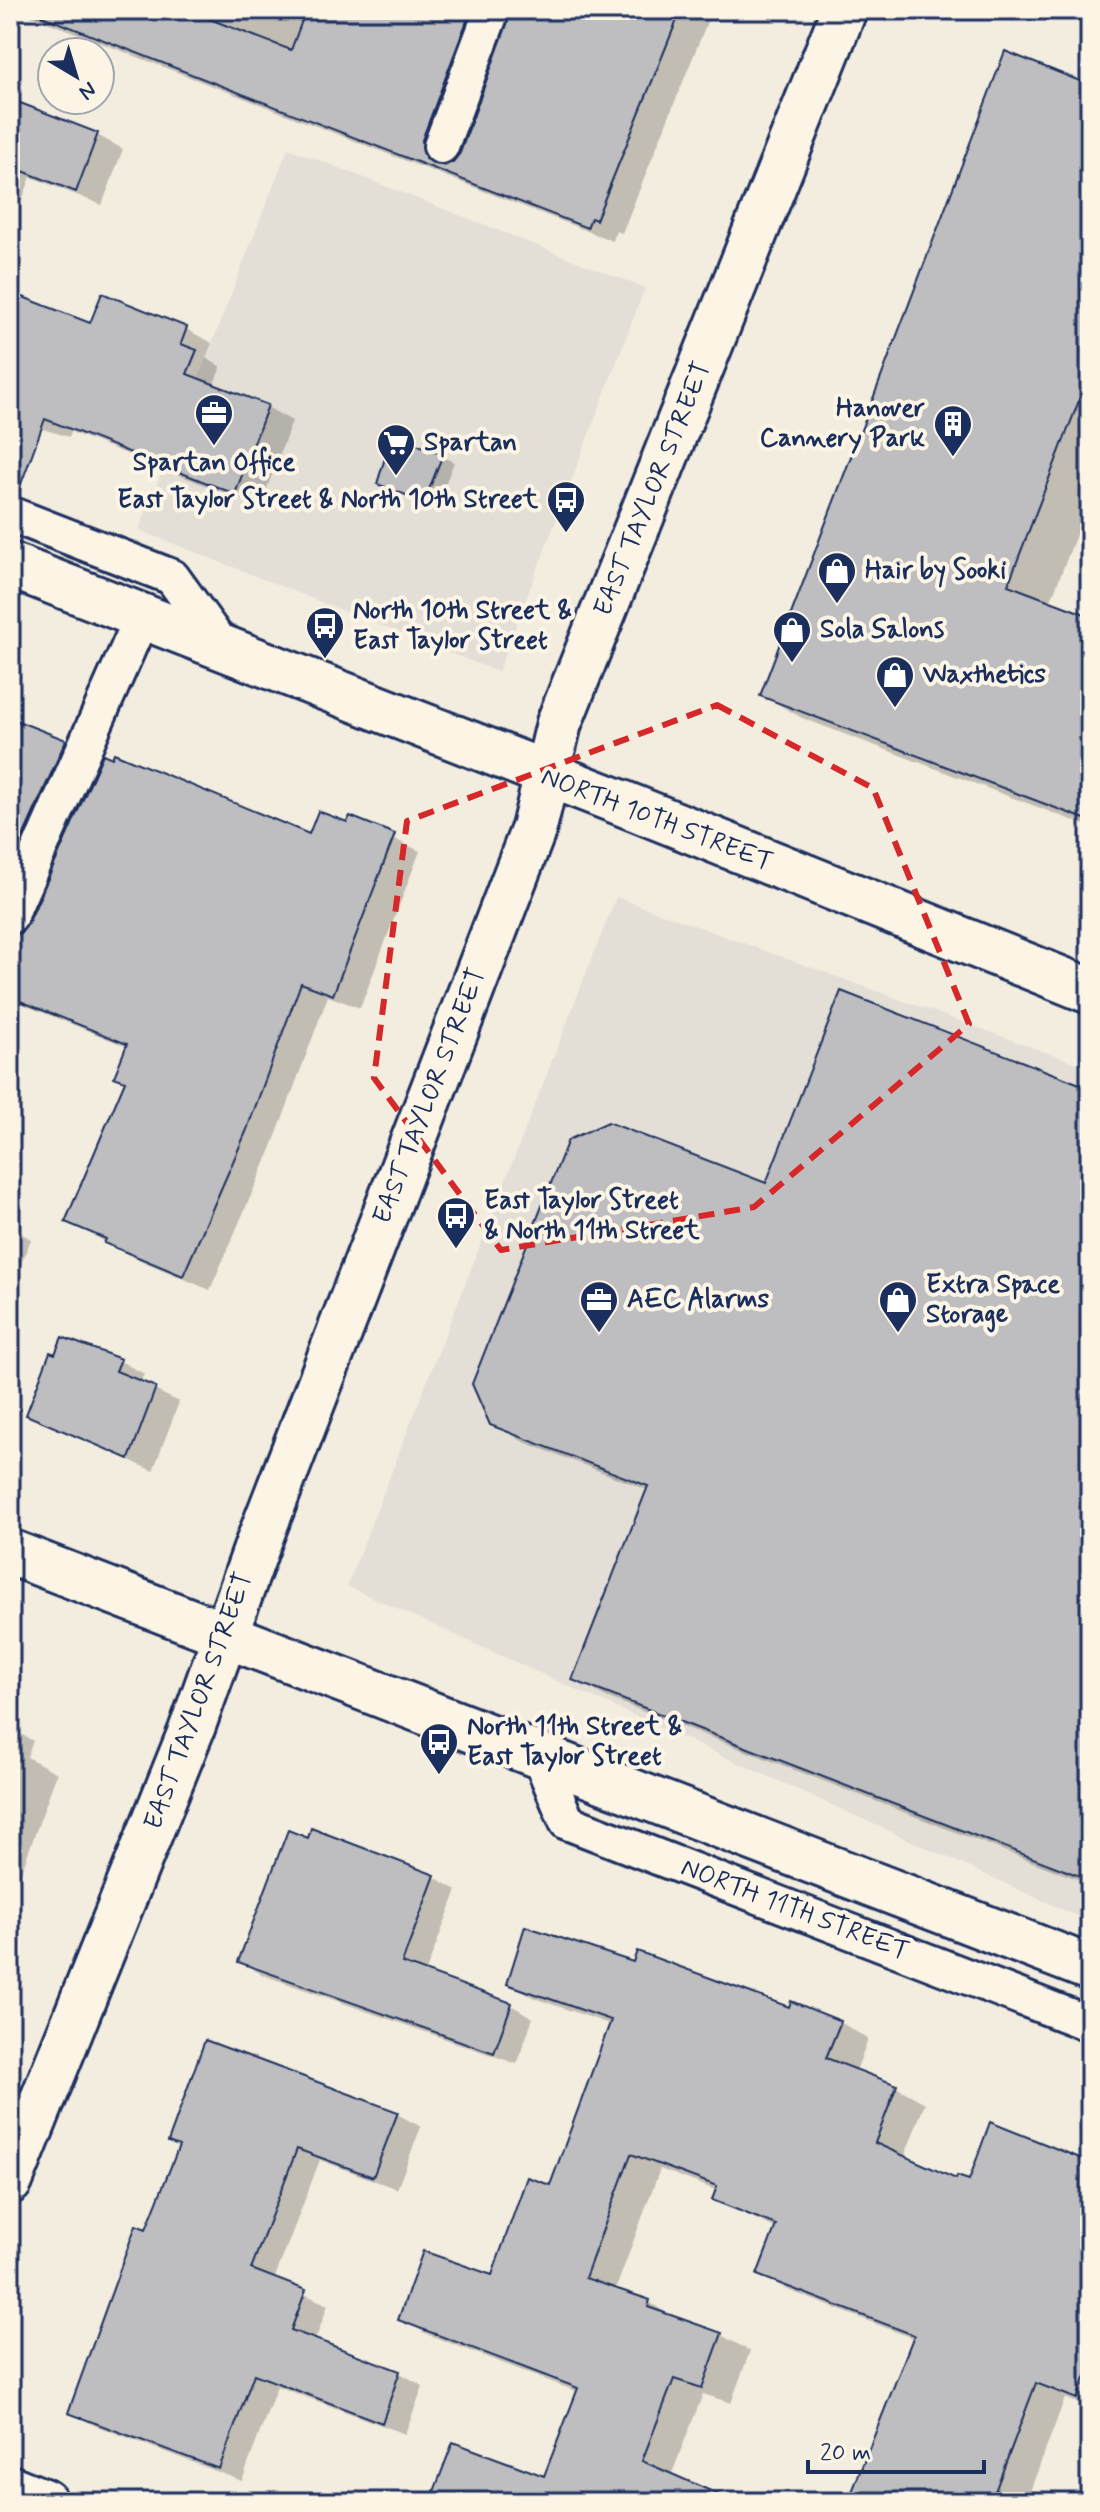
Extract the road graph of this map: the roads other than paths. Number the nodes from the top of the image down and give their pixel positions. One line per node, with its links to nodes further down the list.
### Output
1 (492, 10): 3 (lane)
2 (844, 10): 8 (main road, EAST TAYLOR STREET)
3 (441, 146)
4 (10, 514): 7 (lane)
5 (10, 565): 6 (main road, NORTH 10TH STREET)
6 (142, 617): 7 (main road, NORTH 10TH STREET); 9 (lane)
7 (224, 649): 8 (main road, NORTH 10TH STREET)
8 (545, 776): 10 (main road, NORTH 10TH STREET); 12 (main road, EAST TAYLOR STREET)
9 (10, 916)
10 (1090, 991)
11 (10, 1552): 12 (main road, NORTH 11TH STREET)
12 (226, 1634): 13 (main road, NORTH 11TH STREET); 16 (main road, EAST TAYLOR STREET)
13 (539, 1755): 14 (main road, NORTH 11TH STREET); 15 (lane, NORTH 11TH STREET)
14 (1090, 1968)
15 (1090, 2024)
16 (10, 2181)
17 (10, 2488): 18 (main road)
18 (45, 2502)

